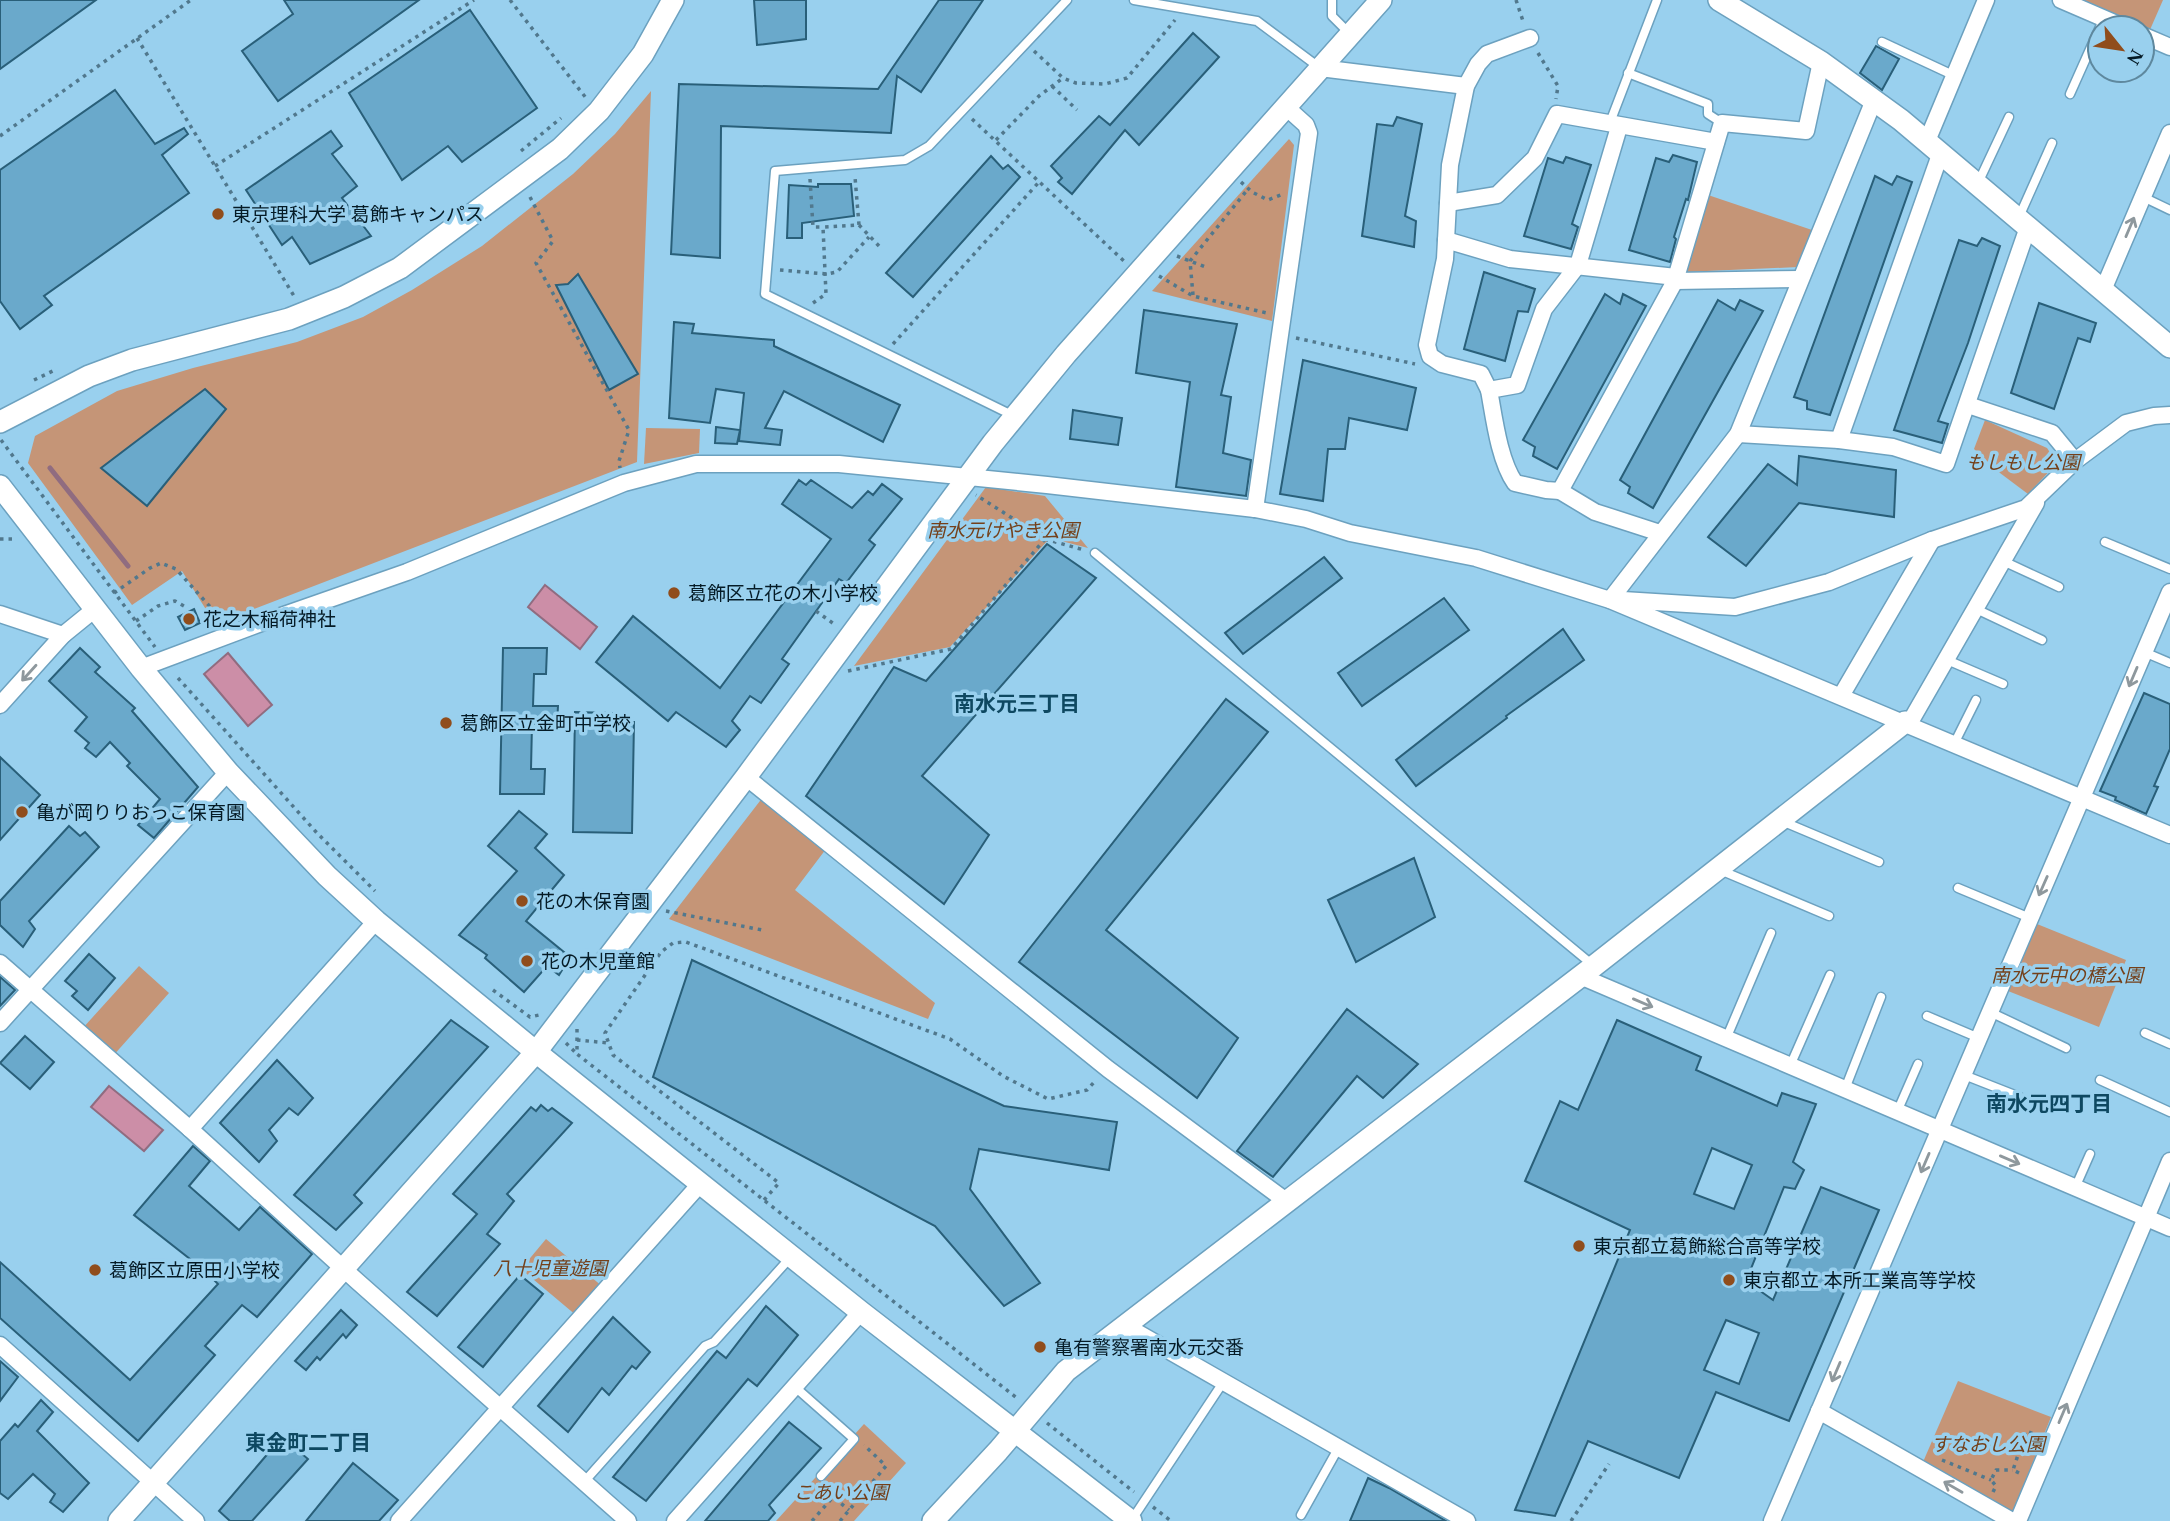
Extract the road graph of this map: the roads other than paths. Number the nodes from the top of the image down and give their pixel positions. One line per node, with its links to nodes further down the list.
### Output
1 (673, 0): 45 (street)
2 (1068, 0): 44 (lane)
3 (1134, 0): 16 (lane)
4 (1332, 0): 11 (lane)
5 (1381, 0): 11 (street)
6 (1657, 0): 17 (lane)
7 (1719, 0): 15 (street)
8 (1986, 0): 18 (street)
9 (2061, 0): 10 (street)
10 (2094, 14)
11 (1350, 34): 16 (street)
12 (1530, 38): 19 (street)
13 (1882, 42): 18 (lane)
14 (2086, 58): 20 (lane)
15 (1821, 62): 21 (street); 24 (street)
16 (1320, 68): 19 (street); 22 (street)
17 (1628, 73): 24 (lane); 25 (lane)
18 (1955, 76): 29 (street)
19 (1466, 86): 32 (street)
20 (2070, 94)
21 (1874, 100): 29 (street); 38 (street)
22 (1286, 107): 44 (street); 53 (street)
23 (2009, 117): 30 (lane)
24 (1723, 123): 27 (street)
25 (1614, 126): 27 (street); 32 (street); 36 (street)
26 (2170, 133): 31 (street)
27 (1716, 142): 37 (street)
28 (2052, 143): 34 (lane)
29 (1934, 146): 30 (street); 47 (street)
30 (1978, 183): 34 (street)
31 (2143, 197): 33 (lane); 39 (street, one-way to 31)
32 (1448, 203): 35 (street)
33 (2170, 210)
34 (2023, 222): 39 (street); 42 (street)
35 (1446, 240): 36 (street); 41 (street)
36 (1578, 265): 37 (street); 41 (street)
37 (1676, 279): 38 (street); 51 (street)
38 (1800, 279): 46 (street)
39 (2103, 290): 40 (street)
40 (2170, 346)
41 (1489, 390): 51 (street)
42 (1968, 405): 47 (street); 48 (street)
43 (2170, 415): 48 (street)
44 (1014, 417): 49 (street)
45 (1, 429)
46 (1738, 434): 47 (street); 54 (street)
47 (1839, 440)
48 (2075, 461): 52 (street)
49 (972, 485): 53 (street); 71 (street); 79 (street)
50 (0, 486): 63 (street)
51 (1560, 491): 54 (street)
52 (2043, 492): 55 (street); 58 (street)
53 (1255, 509): 62 (street)
54 (1660, 533): 62 (street)
55 (1932, 540): 62 (street); 73 (street)
56 (2105, 542): 59 (lane)
57 (1095, 554): 91 (lane)
58 (2004, 561): 60 (lane); 64 (street)
59 (2170, 569)
60 (2059, 586)
61 (2170, 592): 68 (street)
62 (1610, 600): 73 (street)
63 (95, 609): 66 (street); 71 (street)
64 (1976, 609): 67 (lane); 69 (street)
65 (0, 614): 66 (street)
66 (63, 635): 75 (street, one-way to 75)
67 (2042, 640)
68 (2144, 652): 70 (lane); 80 (street, one-way to 80)
69 (1947, 660): 72 (lane); 76 (street)
70 (2170, 663)
71 (141, 668): 78 (street)
72 (2003, 684)
73 (1841, 696): 76 (street)
74 (1976, 700): 77 (lane)
75 (0, 705)
76 (1907, 723): 77 (street); 81 (street)
77 (1955, 744): 80 (street)
78 (228, 772): 88 (street); 93 (street)
79 (746, 777): 103 (street); 118 (street)
80 (2082, 798): 82 (street); 87 (street, one-way to 87)
81 (1782, 820): 83 (lane); 84 (street)
82 (2170, 835)
83 (1878, 862)
84 (1718, 869): 86 (lane); 91 (street)
85 (1958, 888): 87 (lane)
86 (1829, 916)
87 (2029, 918): 95 (street)
88 (376, 921): 103 (street); 112 (street)
89 (1771, 933): 100 (lane)
90 (0, 963): 93 (street)
91 (1587, 971): 100 (street, one-way to 100); 118 (street)
92 (1830, 975): 105 (lane)
93 (30, 990): 97 (street); 112 (street)
94 (1881, 997): 108 (lane)
95 (1990, 1012): 99 (street); 102 (lane)
96 (1927, 1016): 99 (lane)
97 (0, 1023)
98 (2145, 1033): 101 (lane)
99 (1979, 1038): 106 (street)
100 (1726, 1039): 105 (street)
101 (2170, 1044)
102 (2066, 1048)
103 (536, 1052): 116 (street); 122 (street)
104 (1918, 1064): 110 (lane)
105 (1790, 1066): 108 (street)
106 (1964, 1075): 109 (lane); 113 (street)
107 (2100, 1080): 111 (lane)
108 (1845, 1089): 110 (street)
109 (2020, 1097)
110 (1897, 1112): 113 (street)
111 (2170, 1112)
112 (190, 1129): 122 (street)
113 (1939, 1130): 117 (street, one-way to 117); 129 (street, one-way to 129)
114 (2090, 1154): 117 (lane)
115 (2170, 1161): 119 (street)
116 (701, 1183): 121 (street); 128 (street)
117 (2075, 1188): 119 (street)
118 (1286, 1202): 124 (street)
119 (2146, 1218): 120 (street); 145 (street, one-way to 119)
120 (2170, 1228)
121 (792, 1256): 123 (street); 133 (lane)
122 (344, 1269): 128 (street); 134 (street)
123 (861, 1312): 127 (street); 130 (street)
124 (1124, 1325): 126 (street); 130 (street)
125 (0, 1345): 134 (street)
126 (1224, 1381): 131 (street); 143 (lane)
127 (795, 1387): 132 (lane); 141 (street)
128 (500, 1407): 133 (street); 139 (street)
129 (1819, 1411): 144 (street); 145 (street, one-way to 129)
130 (1015, 1433): 142 (street); 143 (street)
131 (1339, 1447): 135 (lane); 136 (street)
132 (821, 1476)
133 (584, 1482): 140 (street)
134 (153, 1483): 137 (street); 138 (street)
135 (1301, 1515)
136 (1457, 1518)
137 (120, 1521)
138 (196, 1521)
139 (399, 1521)
140 (628, 1521)
141 (675, 1521)
142 (933, 1521)
143 (1131, 1521)
144 (1772, 1521)
145 (2015, 1521)

